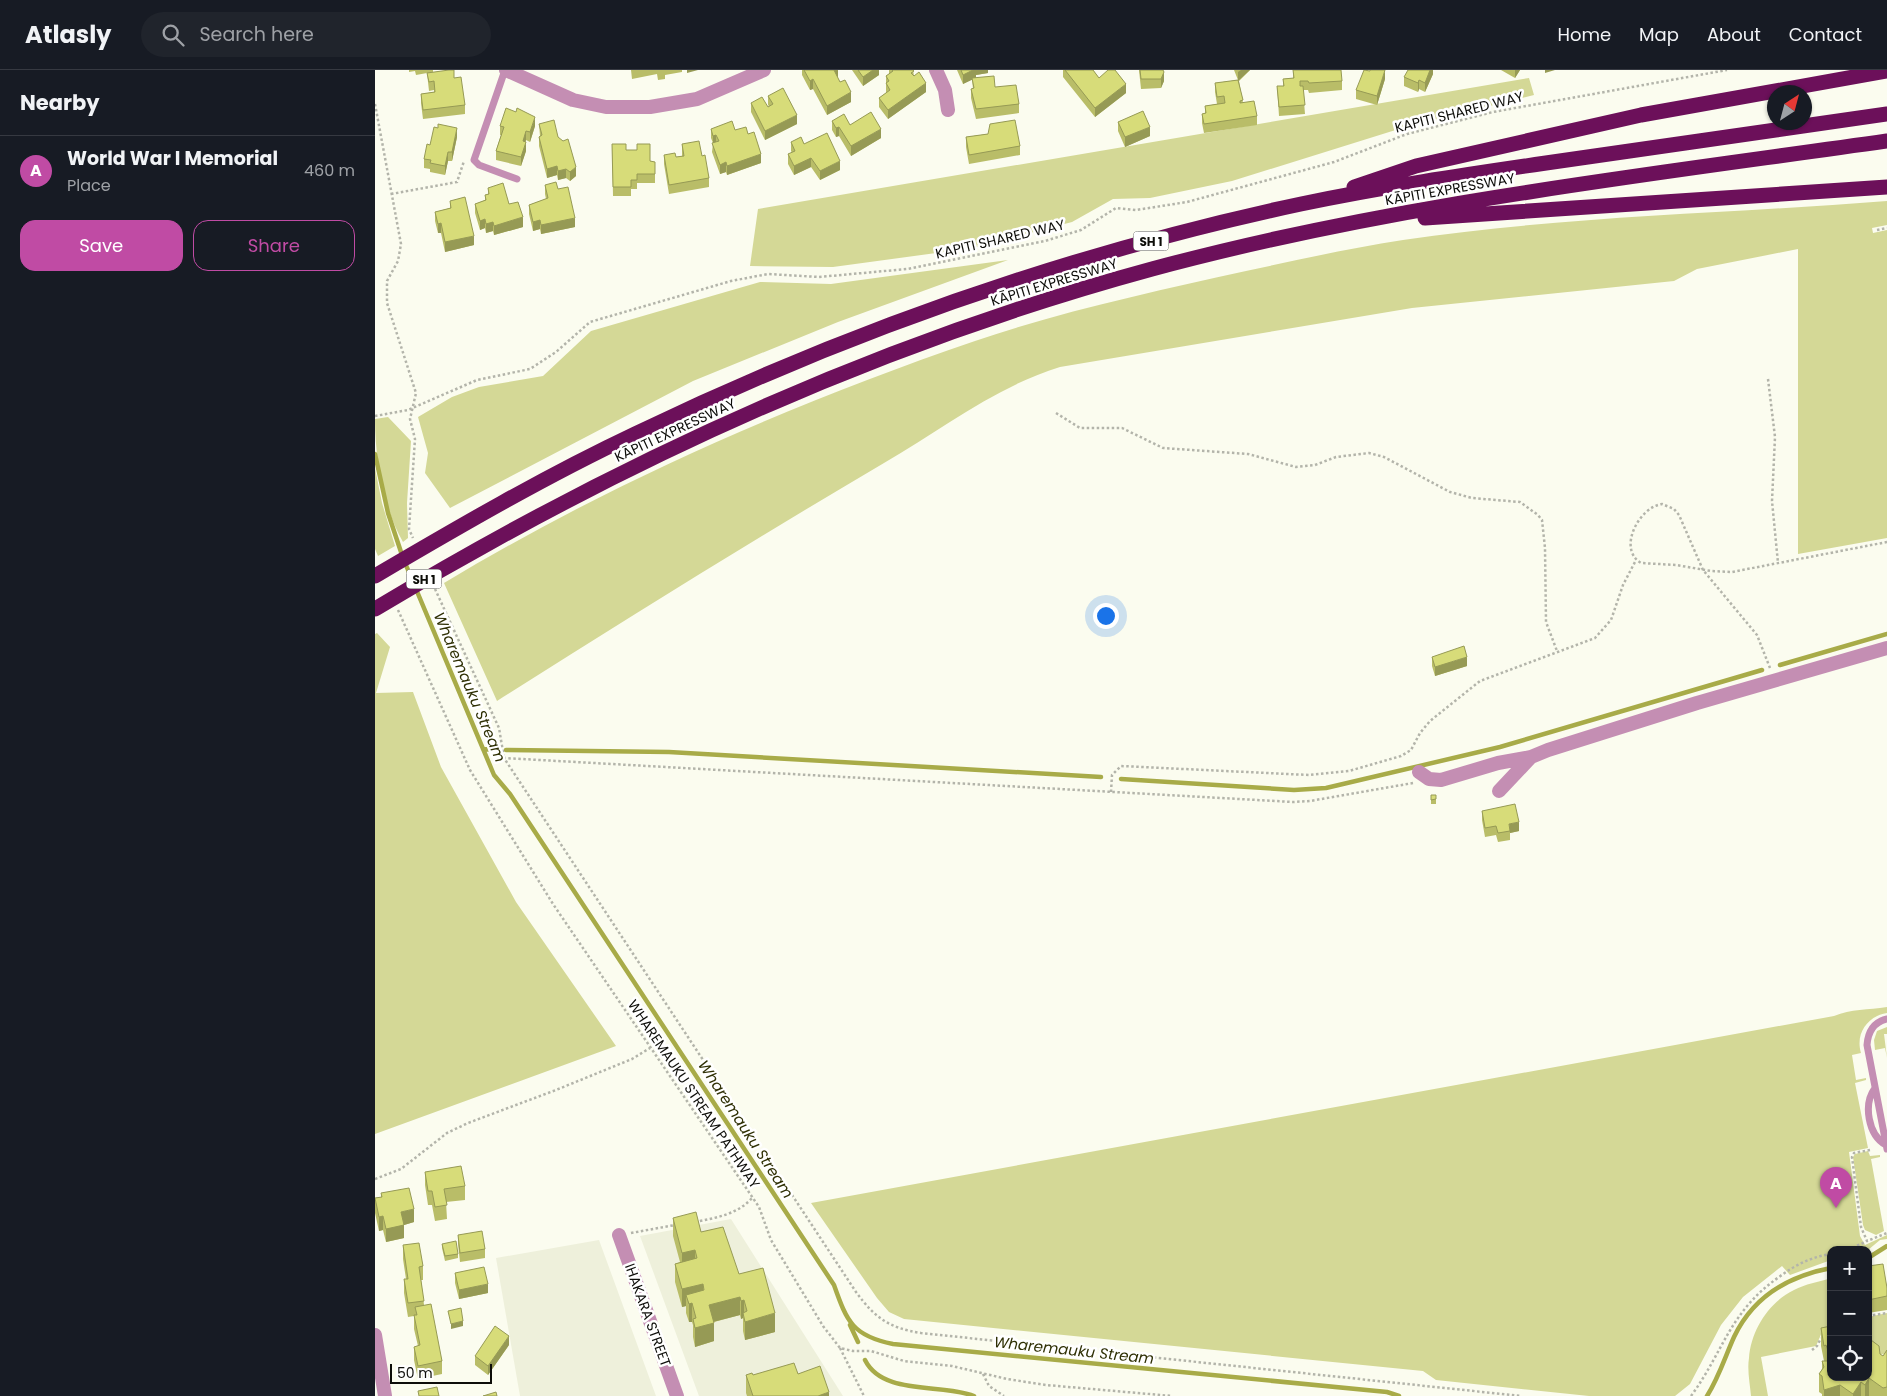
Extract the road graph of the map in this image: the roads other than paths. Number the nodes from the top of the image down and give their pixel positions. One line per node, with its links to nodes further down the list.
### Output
1 (505, 70): 2 (street); 8 (lane)
2 (764, 70)
3 (936, 70): 5 (street)
4 (1887, 71): 10 (highway)
5 (948, 110)
6 (1887, 114): 10 (highway, KĀPITI EXPRESSWAY / SH 1)
7 (1887, 141): 11 (highway, KĀPITI EXPRESSWAY / SH 1)
8 (517, 179)
9 (1887, 187): 11 (highway)
10 (1300, 204): 12 (highway, KĀPITI EXPRESSWAY / SH 1)
11 (1353, 223): 13 (highway, KĀPITI EXPRESSWAY / SH 1)
12 (375, 576)
13 (375, 609)
14 (1887, 648): 15 (street)
15 (1531, 757): 16 (street); 17 (street)
16 (1422, 774)
17 (1499, 791)
18 (1887, 1019): 19 (lane)
19 (1887, 1147)
20 (619, 1235): 23 (street, IHAKARA STREET)
21 (375, 1335): 22 (street)
22 (385, 1396)
23 (677, 1396)

